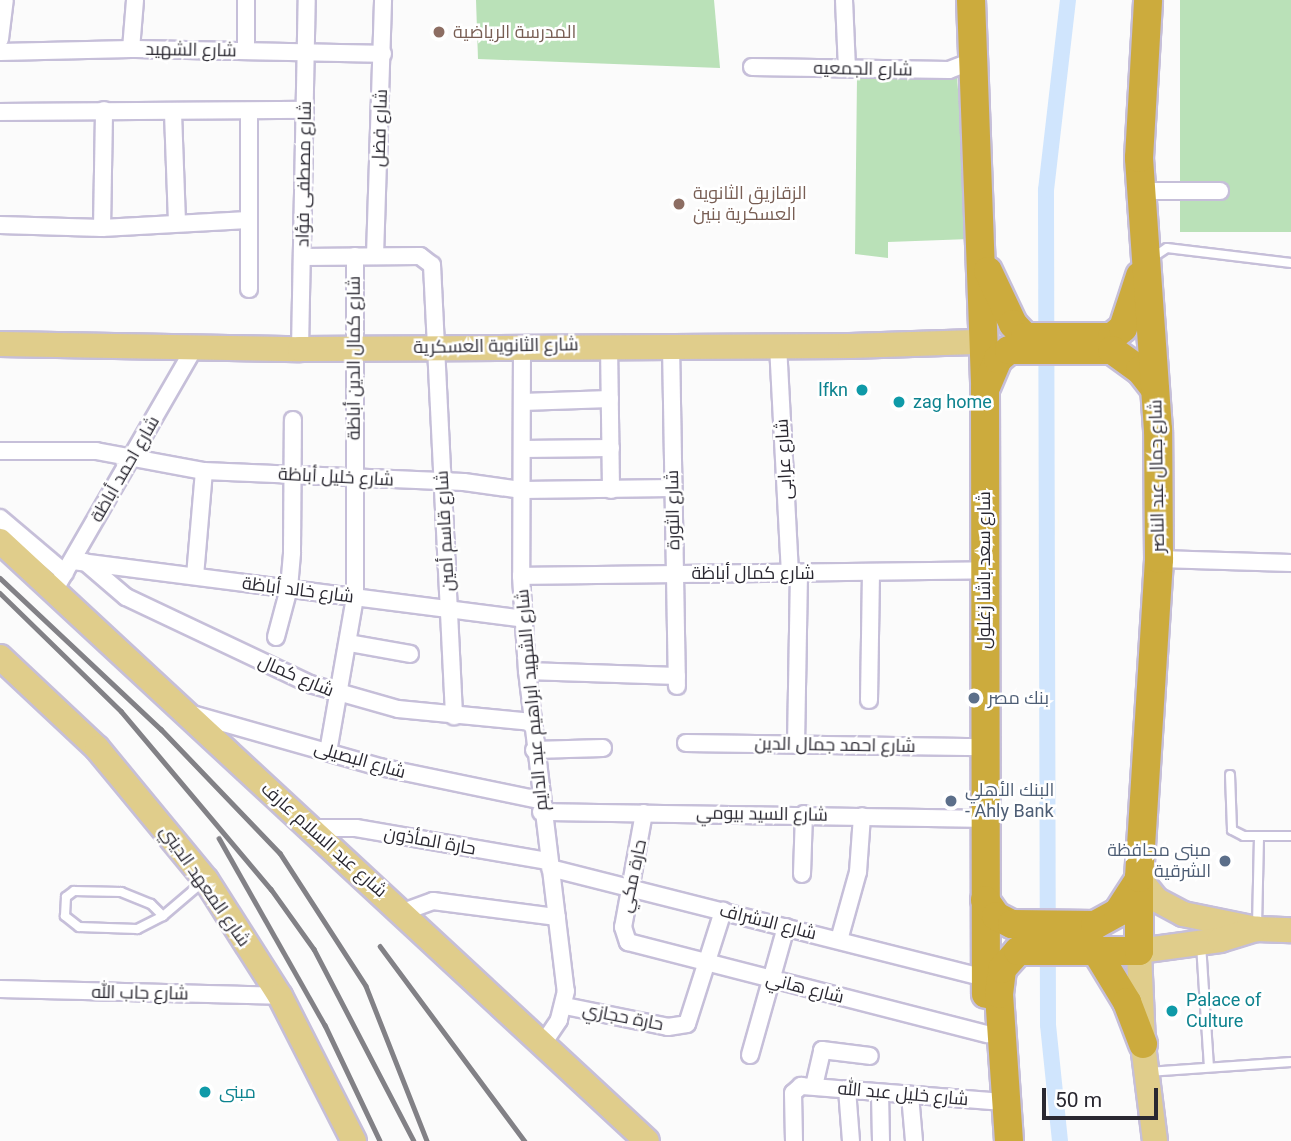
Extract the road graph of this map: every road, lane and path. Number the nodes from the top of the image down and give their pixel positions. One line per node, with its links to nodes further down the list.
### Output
1 (5, 0): 9 (street)
2 (135, 0): 10 (street)
3 (246, 0): 11 (street)
4 (307, 0): 13 (street, شارع مصطفى فؤاد)
5 (383, 0): 14 (street, شارع فضل)
6 (844, 0): 17 (street)
7 (971, 0): 15 (highway, شارع سعد باشا زغلول)
8 (1148, 0): 23 (highway, شارع جمال عبد الناصر)
9 (0, 39)
10 (131, 49): 11 (street, شارع الشهيد); 12 (street, شارع الشهيد)
11 (246, 50): 13 (street, شارع الشهيد)
12 (0, 52)
13 (306, 52): 14 (street, شارع الشهيد); 19 (street, شارع مصطفى فؤاد)
14 (383, 54): 31 (street, شارع فضل)
15 (972, 61): 17 (street, شارع الجمعيه); 29 (highway, شارع سعد باشا زغلول)
16 (752, 67): 17 (street, شارع الجمعيه)
17 (847, 68)
18 (104, 110): 20 (street); 22 (street); 28 (street)
19 (305, 110): 21 (street); 32 (street, شارع مصطفى فؤاد)
20 (0, 112)
21 (249, 112): 22 (street); 25 (street)
22 (173, 113): 26 (street)
23 (1140, 191): 24 (street); 33 (highway, شارع جمال عبد الناصر)
24 (1220, 191)
25 (248, 220): 26 (street); 35 (street)
26 (177, 223): 28 (street)
27 (0, 225): 28 (street)
28 (102, 228)
29 (981, 254): 36 (highway, شارع سعد باشا زغلول); 37 (highway)
30 (355, 256): 31 (street); 32 (street); 46 (street, شارع كمال الدين أباظة)
31 (375, 256): 43 (street, شارع قاسم أمين)
32 (302, 257): 47 (street, شارع مصطفى فؤاد)
33 (1144, 260): 39 (highway); 50 (highway, شارع جمال عبد الناصر)
34 (1291, 263): 50 (lane)
35 (249, 289)
36 (984, 328): 42 (main road, شارع الثانوية العسكرية); 48 (highway, شارع سعد باشا زغلول)
37 (1022, 343): 39 (highway); 48 (highway)
38 (0, 344): 45 (main road, شارع الثانوية العسكرية)
39 (1112, 344): 50 (highway)
40 (609, 345): 41 (main road, شارع الثانوية العسكرية); 44 (main road, شارع الثانوية العسكرية); 49 (street)
41 (671, 345): 42 (main road, شارع الثانوية العسكرية); 61 (street, شارع الثورة)
42 (778, 345): 70 (street, شارع عرابى)
43 (436, 346): 44 (main road, شارع الثانوية العسكرية); 46 (main road, شارع الثانوية العسكرية); 60 (street, شارع قاسم أمين)
44 (522, 346): 51 (street, شارع الشهيد ابراهيم عبد الدايم)
45 (195, 347): 47 (main road, شارع الثانوية العسكرية); 56 (street, شارع احمد أباظة)
46 (351, 348): 47 (main road, شارع الثانوية العسكرية); 59 (street, شارع كمال الدين أباظة)
47 (300, 349)
48 (985, 389): 68 (highway, شارع سعد باشا زغلول)
49 (610, 399): 51 (street); 53 (street)
50 (1155, 399): 66 (highway, شارع جمال عبد الناصر)
51 (522, 402): 54 (street, شارع الشهيد ابراهيم عبد الدايم)
52 (293, 420): 58 (street)
53 (611, 448): 54 (street); 63 (street)
54 (522, 449): 62 (street, شارع الشهيد ابراهيم عبد الدايم)
55 (0, 451): 56 (street, شارع خليل أباظة)
56 (131, 458): 57 (street, شارع خليل أباظة); 69 (street, شارع احمد أباظة)
57 (204, 471): 58 (street, شارع خليل أباظة); 73 (street)
58 (293, 475): 59 (street, شارع خليل أباظة); 76 (street)
59 (355, 479): 60 (street, شارع خليل أباظة); 77 (street, شارع كمال الدين أباظة)
60 (442, 481): 62 (street, شارع خليل أباظة); 78 (street, شارع قاسم أمين)
61 (673, 488): 63 (street, شارع خليل أباظة); 72 (street, شارع الثورة)
62 (522, 490): 63 (street, شارع خليل أباظة); 74 (street, شارع الشهيد ابراهيم عبد الدايم)
63 (611, 490)
64 (0, 518): 69 (street, شارع عبد السلام عارف)
65 (0, 541): 69 (main road, شارع عبد السلام عارف)
66 (1159, 559): 67 (street); 107 (highway, شارع جمال عبد الناصر)
67 (1291, 565): 75 (lane)
68 (984, 570): 71 (street, شارع كمال أباظة); 92 (highway, شارع سعد باشا زغلول)
69 (69, 572): 73 (street, شارع خالد أباظة); 85 (street, شارع كمال); 87 (main road, شارع عبد السلام عارف)
70 (794, 573): 71 (street, شارع كمال أباظة); 72 (street, شارع كمال أباظة); 91 (street, شارع عرابى)
71 (872, 573): 86 (street)
72 (674, 574): 74 (street, شارع كمال أباظة); 84 (street, شارع الثورة)
73 (195, 576): 76 (street, شارع خالد أباظة)
74 (522, 576): 79 (street, شارع الشهيد ابراهيم عبد الدايم)
75 (1291, 576)
76 (289, 588): 77 (street, شارع خالد أباظة); 80 (street)
77 (355, 597): 78 (street, شارع خالد أباظة); 81 (street, شارع كمال الدين أباظة)
78 (448, 609): 79 (street, شارع خالد أباظة); 88 (street, شارع قاسم أمين)
79 (524, 619): 84 (street, شارع الشهيد ابراهيم عبد الدايم)
80 (276, 637)
81 (349, 643): 82 (street); 85 (street, شارع كمال الدين أباظة)
82 (410, 654)
83 (3, 657): 108 (main road, شارع المعهد الديني)
84 (527, 671): 89 (street, شارع الشهيد ابراهيم عبد الدايم)
85 (341, 694): 88 (street, شارع كمال); 95 (street, شارع كمال الدين أباظة)
86 (869, 700)
87 (183, 711): 95 (street, شارع البصيلى); 102 (main road, شارع عبد السلام عارف)
88 (454, 716): 89 (street, شارع كمال)
89 (532, 722): 94 (street, شارع الشهيد ابراهيم عبد الدايم)
90 (686, 743): 91 (street, شارع احمد جمال الدين)
91 (796, 745): 92 (street, شارع احمد جمال الدين)
92 (984, 747): 101 (highway, شارع سعد باشا زغلول)
93 (603, 748): 94 (street)
94 (534, 750): 97 (street, شارع الشهيد ابراهيم عبد الدايم)
95 (328, 752): 97 (street, شارع البصيلى)
96 (1230, 775): 103 (lane)
97 (540, 806): 98 (street, شارع السيد بيومي); 105 (street, شارع الشهيد ابراهيم عبد الدايم)
98 (644, 813): 99 (street, شارع السيد بيومي); 109 (street, حارة مكي)
99 (804, 814): 100 (street, شارع السيد بيومي); 106 (street)
100 (862, 816): 101 (street, شارع السيد بيومي); 120 (street)
101 (983, 819): 110 (highway, شارع سعد باشا زغلول)
102 (312, 828): 105 (street, حارة المأذون); 112 (main road, شارع عبد السلام عارف)
103 (1259, 836): 104 (lane); 116 (lane)
104 (1291, 836)
105 (549, 864): 109 (street, شارع الاشراف); 114 (street, شارع الشهيد ابراهيم عبد الدايم)
106 (802, 874)
107 (1139, 878): 116 (main road); 121 (highway); 123 (highway, شارع جمال عبد الناصر)
108 (206, 880): 113 (lane); 128 (main road, شارع المعهد الديني)
109 (631, 886): 111 (street, شارع الاشراف); 119 (street, حارة مكي)
110 (985, 900): 118 (highway); 126 (highway, شارع سعد باشا زغلول)
111 (723, 911): 115 (street, شارع الاشراف); 124 (street, حارة حجازي)
112 (403, 912): 114 (street); 131 (main road, شارع عبد السلام عارف)
113 (163, 916): 113 (lane)
114 (557, 917): 129 (street, شارع الشهيد ابراهيم عبد الدايم)
115 (786, 927): 120 (street, شارع الاشراف); 125 (street)
116 (1257, 929): 117 (main road); 122 (main road)
117 (1291, 930)
118 (1012, 937): 121 (highway); 126 (highway)
119 (625, 939): 124 (street, شارع هاني)
120 (839, 940): 126 (street, شارع الاشراف)
121 (1095, 942): 123 (highway); 134 (highway)
122 (1201, 943): 123 (main road); 136 (lane)
123 (1139, 951): 134 (main road)
124 (709, 964): 125 (street, شارع هاني); 129 (street, حارة حجازي)
125 (771, 979): 130 (street, شارع هاني); 132 (street)
126 (993, 986): 130 (highway, شارع سعد باشا زغلول); 149 (highway, شارع سعد باشا زغلول)
127 (0, 989): 128 (street, شارع جاب الله)
128 (280, 996): 142 (main road, شارع المعهد الديني)
129 (565, 1006): 131 (street)
130 (987, 1034): 141 (highway, شارع سعد باشا زغلول)
131 (542, 1045): 143 (main road, شارع عبد السلام عارف)
132 (750, 1055)
133 (870, 1056): 137 (street)
134 (1144, 1058): 136 (lane); 150 (main road)
135 (1291, 1062): 136 (lane)
136 (1209, 1067)
137 (814, 1086): 138 (street, شارع خليل عبد الله); 144 (street)
138 (847, 1089): 139 (street, شارع خليل عبد الله); 145 (street)
139 (880, 1093): 140 (street, شارع خليل عبد الله); 146 (street)
140 (910, 1095): 141 (street, شارع خليل عبد الله); 147 (street)
141 (992, 1101): 148 (highway, شارع سعد باشا زغلول)
142 (354, 1141)
143 (646, 1141)
144 (794, 1141)
145 (851, 1141)
146 (881, 1141)
147 (914, 1141)
148 (994, 1141)
149 (1009, 1141)
150 (1155, 1141)

